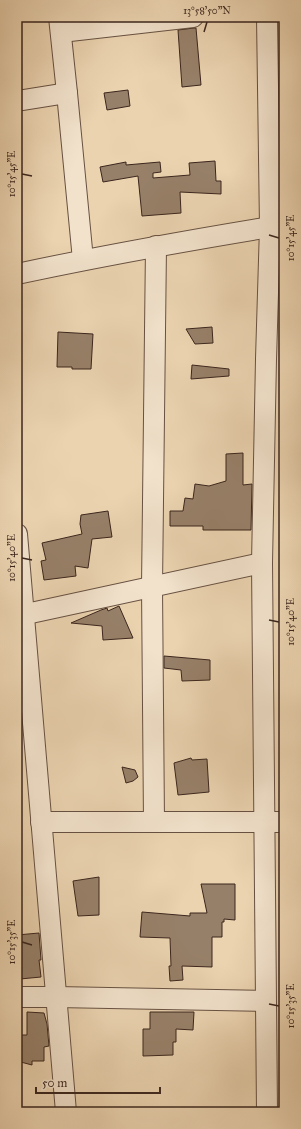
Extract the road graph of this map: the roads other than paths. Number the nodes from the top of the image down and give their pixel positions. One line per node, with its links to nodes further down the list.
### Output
1 (193, 17): 3 (street)
2 (267, 17): 6 (street)
3 (60, 25): 4 (street)
4 (67, 93): 5 (street); 8 (street)
5 (17, 101)
6 (270, 227): 7 (street); 11 (street)
7 (156, 246): 8 (street); 12 (street)
8 (84, 260): 9 (street)
9 (17, 274)
10 (17, 534): 13 (street)
11 (262, 563): 12 (street); 16 (street)
12 (152, 587): 13 (street); 15 (street)
13 (20, 615): 14 (street)
14 (41, 822): 15 (street); 19 (street)
15 (154, 822): 16 (street)
16 (264, 822): 17 (street); 20 (street)
17 (284, 822)
18 (17, 997): 19 (street)
19 (56, 997): 20 (street); 21 (street)
20 (266, 1001): 22 (street)
21 (66, 1112)
22 (267, 1112)

